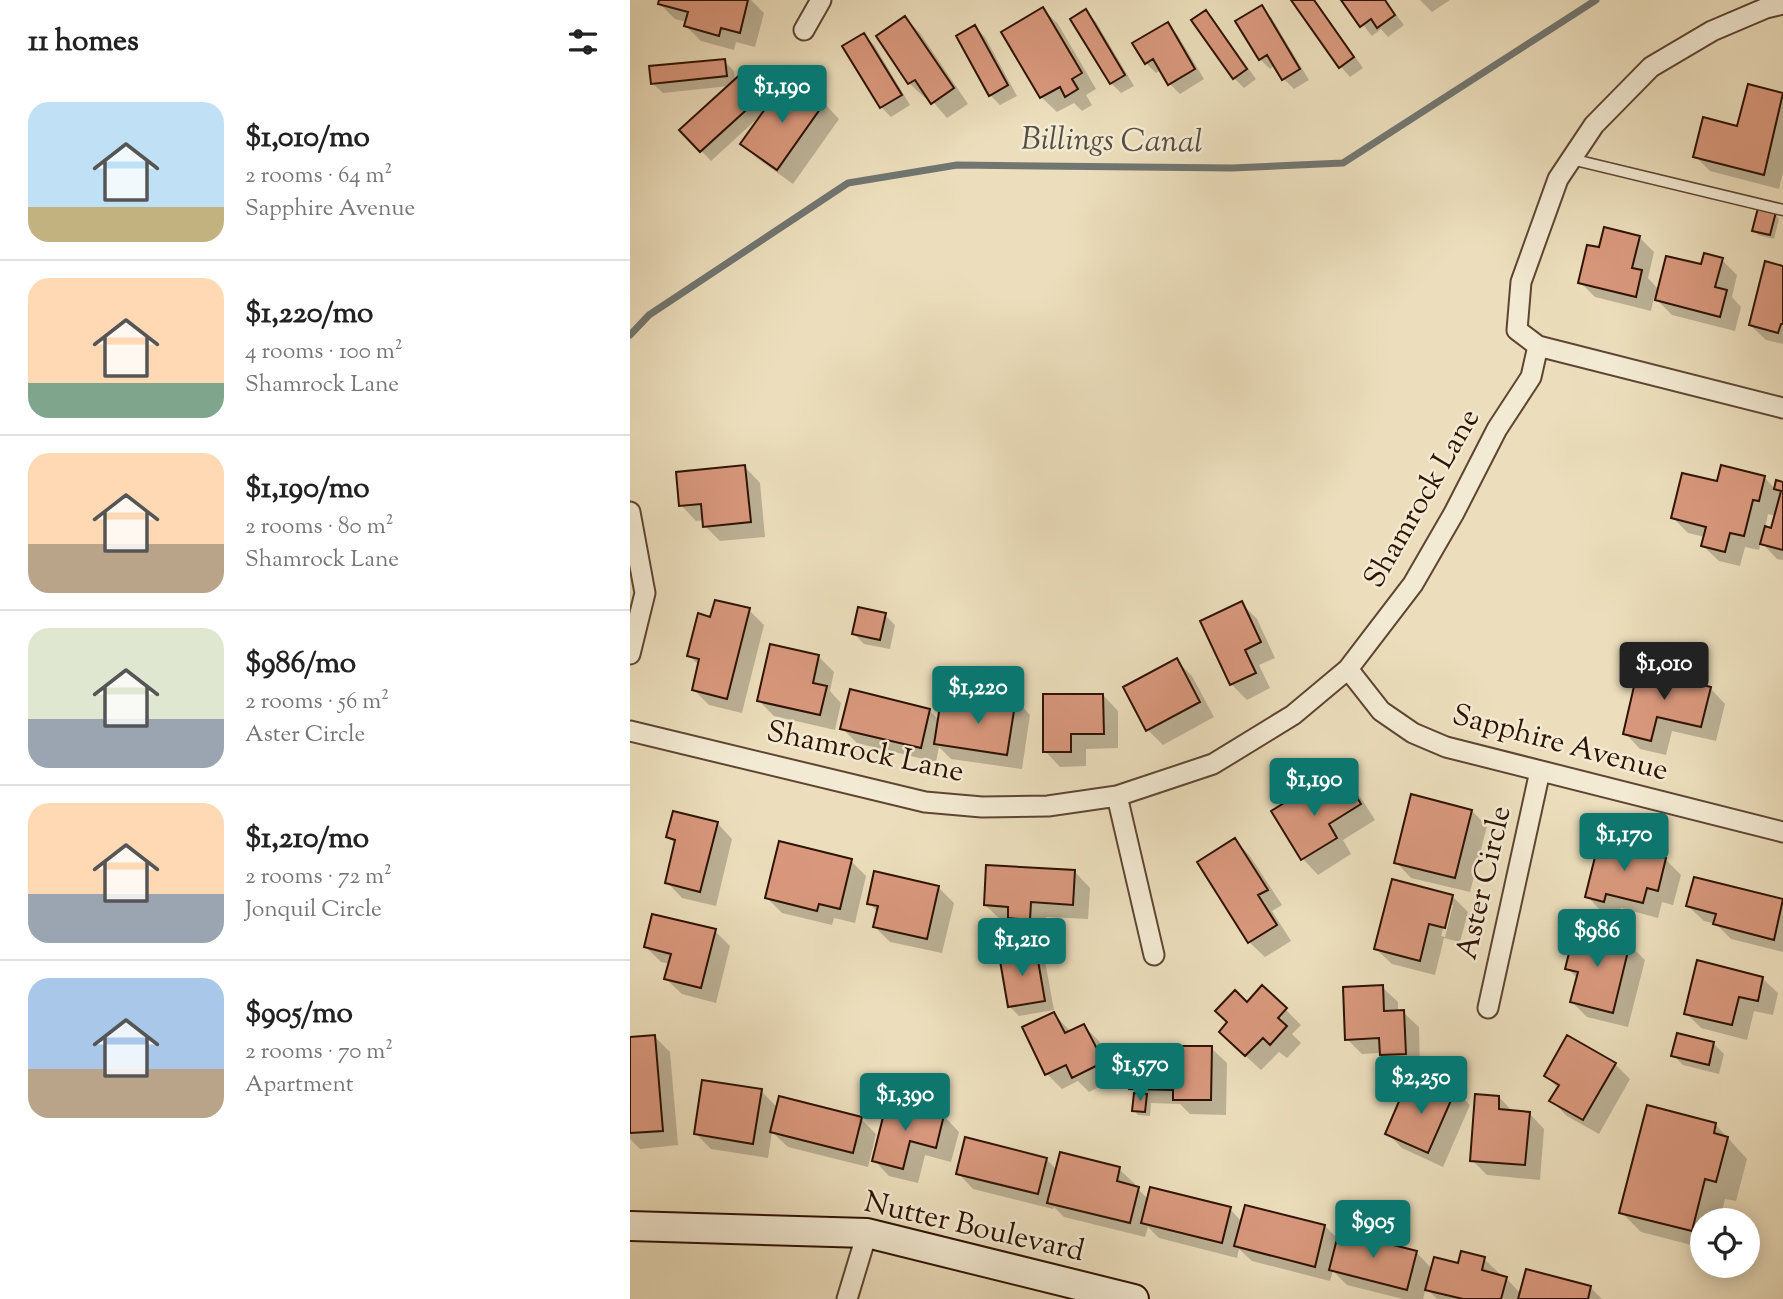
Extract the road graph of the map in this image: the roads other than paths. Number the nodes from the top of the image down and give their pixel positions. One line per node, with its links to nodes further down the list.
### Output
1 (821, 0): 3 (street)
2 (1783, 4): 4 (street)
3 (803, 30)
4 (1571, 159): 5 (lane); 6 (street)
5 (1783, 210)
6 (1538, 346): 7 (street); 10 (street, Shamrock Lane)
7 (1783, 408)
8 (630, 512): 9 (street)
9 (631, 647)
10 (1348, 669): 12 (street, Sapphire Avenue); 13 (street, Shamrock Lane)
11 (630, 731): 13 (street, Shamrock Lane)
12 (1540, 771): 14 (street, Sapphire Avenue); 16 (street, Aster Circle)
13 (1117, 796): 15 (street)
14 (1783, 832)
15 (1154, 955)
16 (1488, 1008)
17 (630, 1226): 18 (street, Nutter Boulevard)
18 (867, 1233): 19 (street, Nutter Boulevard); 20 (street)
19 (1076, 1292): 21 (street, Nutter Boulevard)
20 (847, 1299)
21 (1134, 1299)

